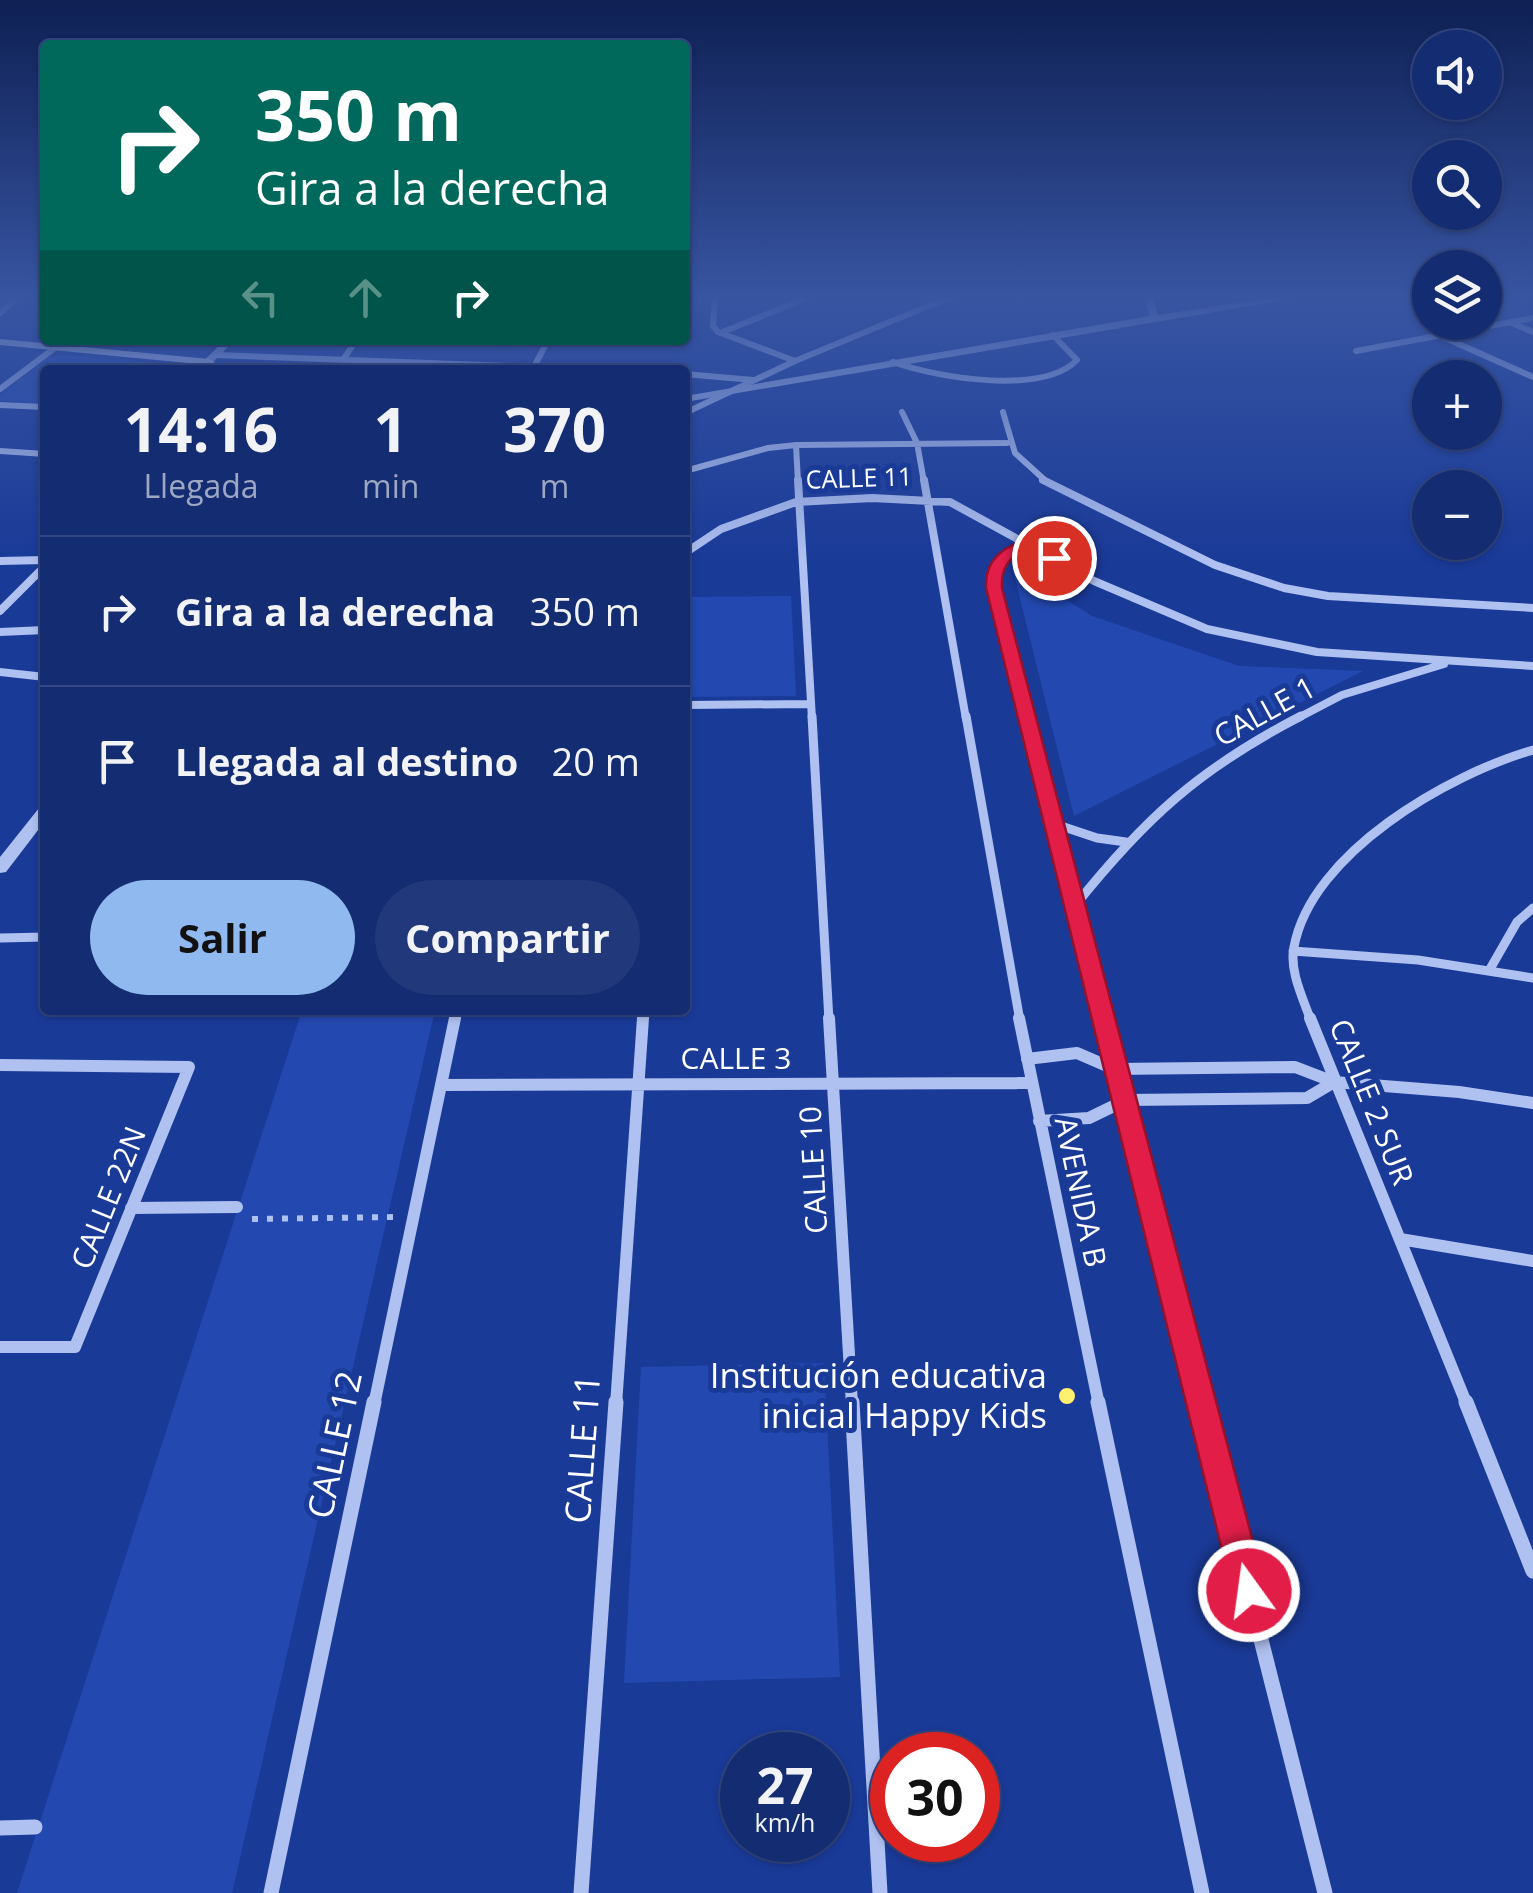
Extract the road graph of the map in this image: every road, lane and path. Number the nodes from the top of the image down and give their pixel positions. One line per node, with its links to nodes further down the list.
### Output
1 (746, 383): 3 (street)
2 (775, 383): 3 (street)
3 (727, 392): 4 (street); 7 (street)
4 (690, 399)
5 (0, 405): 6 (street)
6 (40, 408)
7 (690, 410)
8 (902, 412): 10 (street, AVENIDA B)
9 (1002, 412): 11 (street)
10 (917, 443): 11 (street); 12 (street); 16 (street, AVENIDA B)
11 (1006, 443): 23 (street)
12 (796, 444): 15 (street); 17 (street, CALLE 10)
13 (0, 450): 14 (street)
14 (40, 454)
15 (690, 470)
16 (927, 498): 17 (street, CALLE 11); 18 (street); 47 (street, AVENIDA B)
17 (799, 501): 19 (street, CALLE 11); 32 (street, CALLE 10)
18 (1028, 544): 27 (street); 35 (street)
19 (690, 548)
20 (0, 561): 21 (street)
21 (40, 563)
22 (40, 568): 24 (street)
23 (1533, 608)
24 (0, 611)
25 (40, 630): 26 (street)
26 (0, 632)
27 (1450, 662): 28 (street); 36 (street, CALLE 1)
28 (1533, 666)
29 (0, 672): 30 (street)
30 (40, 676)
31 (690, 704): 32 (street)
32 (810, 704): 53 (street, CALLE 10)
33 (1533, 750): 42 (street)
34 (40, 817): 37 (street)
35 (1055, 824): 36 (street); 38 (street)
36 (1126, 842): 38 (street, CALLE 1)
37 (0, 868)
38 (1074, 907): 49 (street)
39 (1533, 908): 43 (street)
40 (40, 937): 41 (street)
41 (0, 938)
42 (1293, 950): 43 (street); 50 (street, CALLE 2 SUR)
43 (1490, 969): 44 (street)
44 (1533, 978)
45 (456, 1015): 54 (street, CALLE 12)
46 (644, 1015): 52 (street, CALLE 11)
47 (1027, 1059): 49 (street); 51 (street, AVENIDA B)
48 (0, 1065): 58 (street, CALLE 22N)
49 (1114, 1069): 50 (street); 55 (street)
50 (1334, 1082): 55 (street); 56 (street); 61 (street, CALLE 2 SUR)
51 (1032, 1083): 53 (street, CALLE 3); 57 (street, AVENIDA B)
52 (639, 1084): 53 (street, CALLE 3); 54 (street, CALLE 3); 68 (street, CALLE 11)
53 (834, 1084): 69 (street, CALLE 10)
54 (442, 1086): 60 (street, CALLE 12)
55 (1126, 1100): 57 (street); 71 (street)
56 (1533, 1103)
57 (1039, 1122): 70 (street, AVENIDA B)
58 (131, 1208): 59 (street); 63 (street, CALLE 22N)
59 (235, 1213): 60 (path)
60 (414, 1216): 67 (street, CALLE 12)
61 (1400, 1238): 62 (street); 64 (street, CALLE 2 SUR)
62 (1533, 1260)
63 (0, 1347)
64 (1533, 1572)
65 (34, 1827): 66 (street)
66 (0, 1828)
67 (271, 1893)
68 (581, 1893)
69 (880, 1893)
70 (1202, 1893)
71 (1325, 1893)

